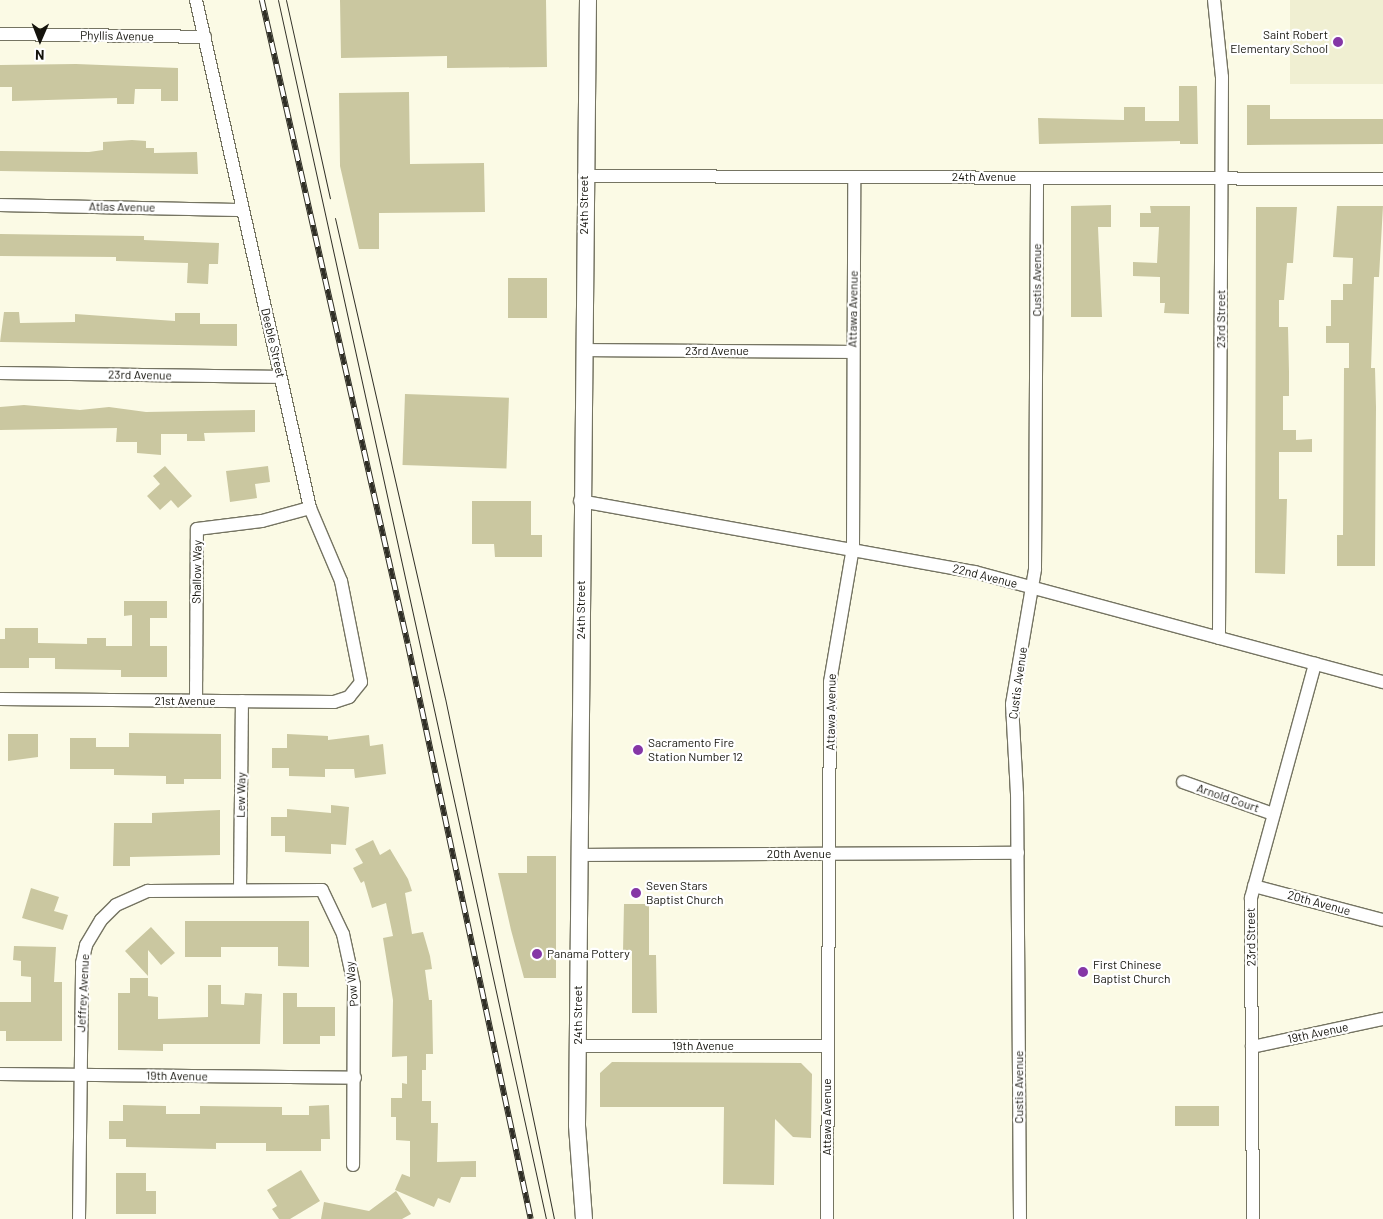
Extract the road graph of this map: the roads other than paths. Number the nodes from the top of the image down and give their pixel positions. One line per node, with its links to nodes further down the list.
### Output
1 (196, 0): 5 (street, Deeble Street)
2 (588, 0): 6 (street, 24th Street)
3 (1214, 0): 9 (street, 23rd Street)
4 (0, 34): 5 (street, Phyllis Avenue)
5 (205, 37): 12 (street, Deeble Street)
6 (584, 176): 7 (street, 24th Avenue); 13 (street, 24th Street)
7 (854, 177): 8 (street, 24th Avenue); 14 (street, Attawa Avenue)
8 (1037, 178): 9 (street, 24th Avenue); 20 (street, Custis Avenue)
9 (1222, 179): 10 (street, 24th Avenue); 21 (street, 23rd Street)
10 (1383, 179)
11 (0, 205): 12 (street, Atlas Avenue)
12 (243, 210): 16 (street, Deeble Street)
13 (583, 350): 14 (street, 23rd Avenue); 17 (street, 24th Street)
14 (852, 352): 19 (street, Attawa Avenue)
15 (0, 373): 16 (street, 23rd Avenue)
16 (280, 377): 18 (street, Deeble Street)
17 (580, 501): 19 (street, 22nd Avenue); 31 (street, 24th Street)
18 (310, 508): 23 (street, Deeble Street); 26 (street, Shallow Way)
19 (853, 548): 20 (street, 22nd Avenue); 32 (street, Attawa Avenue)
20 (1034, 588): 21 (street, 22nd Avenue); 30 (street, Custis Avenue)
21 (1219, 638): 22 (street, 22nd Avenue)
22 (1315, 664): 24 (street, 22nd Avenue); 29 (street, 23rd Street)
23 (361, 682): 27 (street, 21st Avenue)
24 (1383, 682)
25 (0, 699): 26 (street, 21st Avenue)
26 (196, 701): 27 (street, 21st Avenue)
27 (242, 701): 34 (street, Lew Way)
28 (1183, 782): 29 (street, Arnold Court)
29 (1274, 814): 33 (street, 23rd Street)
30 (1018, 853): 32 (street, 20th Avenue); 47 (street, Custis Avenue)
31 (580, 854): 32 (street, 20th Avenue); 37 (street, 24th Street)
32 (832, 854): 38 (street, Attawa Avenue)
33 (1254, 886): 35 (street, 20th Avenue); 39 (street, 23rd Street)
34 (240, 889): 41 (street, Jeffrey Avenue); 42 (street, Pow Way)
35 (1383, 920)
36 (1383, 1019): 39 (street, 19th Avenue)
37 (578, 1046): 38 (street, 19th Avenue); 45 (street, 24th Street)
38 (828, 1046): 46 (street, Attawa Avenue)
39 (1252, 1047): 48 (street, 23rd Street)
40 (0, 1074): 41 (street, 19th Avenue)
41 (80, 1075): 42 (street, 19th Avenue); 44 (street, Jeffrey Avenue)
42 (355, 1078): 43 (street, Pow Way)
43 (353, 1165)
44 (78, 1219)
45 (584, 1219)
46 (827, 1219)
47 (1020, 1219)
48 (1253, 1219)

